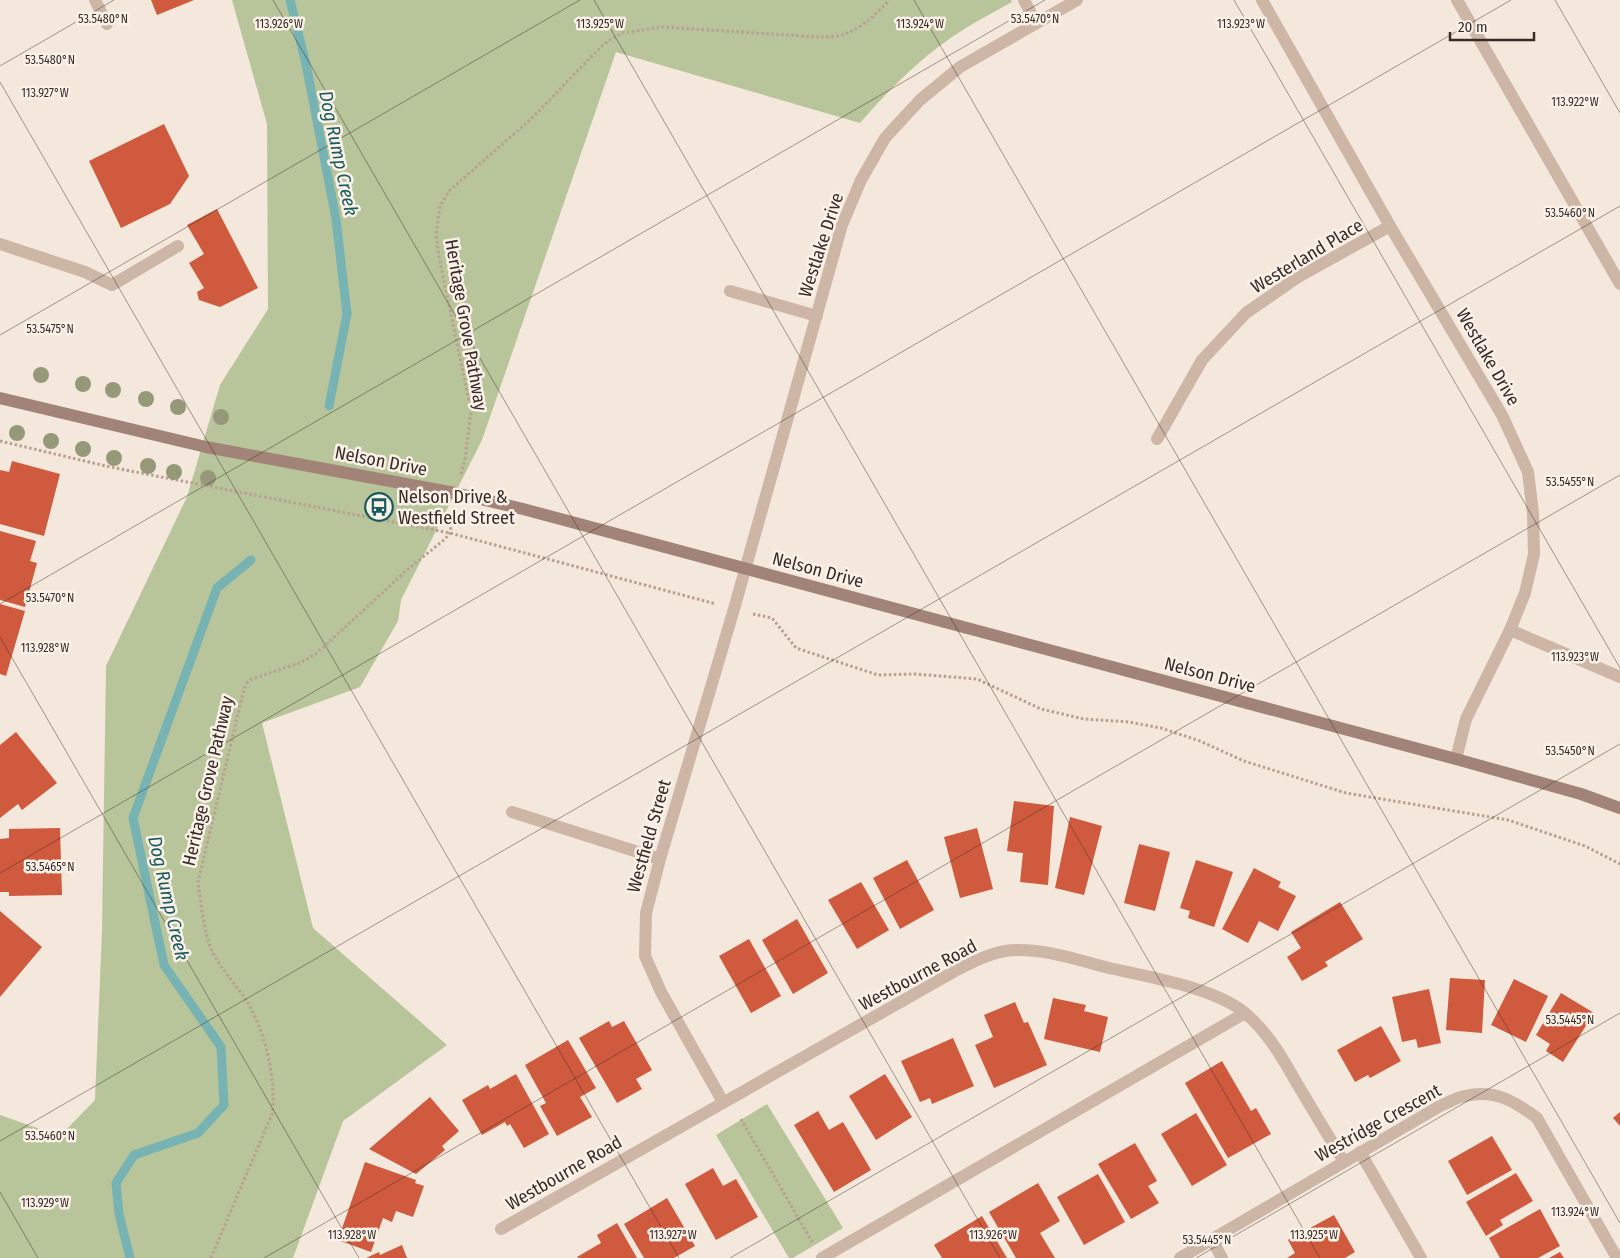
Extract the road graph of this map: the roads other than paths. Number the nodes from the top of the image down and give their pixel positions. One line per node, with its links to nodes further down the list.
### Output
1 (95, 0): 7 (street)
2 (1024, 0): 6 (street)
3 (1077, 0): 6 (street, Westlake Drive)
4 (1262, 0): 8 (street, Westlake Drive)
5 (1457, 0): 11 (street)
6 (1036, 23): 13 (street, Westlake Drive)
7 (107, 24)
8 (1390, 226): 15 (street, Westerland Place); 17 (street, Westlake Drive)
9 (0, 244): 10 (street)
10 (178, 246)
11 (1620, 284)
12 (730, 291): 13 (street)
13 (817, 316): 16 (street, Westlake Drive)
14 (0, 398): 16 (street, Nelson Drive)
15 (1157, 439)
16 (745, 568): 19 (street, Nelson Drive); 22 (street, Westfield Street)
17 (1510, 630): 18 (street); 19 (street, Westlake Drive)
18 (1620, 677)
19 (1456, 759): 20 (street, Nelson Drive)
20 (1620, 808)
21 (512, 812): 22 (street)
22 (660, 859): 24 (street, Westfield Street)
23 (1244, 1012): 24 (street, Westbourne Road); 26 (street, Westbourne Road); 29 (street)
24 (723, 1102): 27 (street, Westbourne Road)
25 (1360, 1152): 26 (street, Westridge Crescent); 32 (street); 33 (street, Westridge Crescent)
26 (1344, 1162): 28 (street, Westridge Crescent)
27 (501, 1230)
28 (1212, 1240): 30 (street, Westridge Crescent); 31 (street)
29 (819, 1254)
30 (1180, 1258)
31 (1222, 1258)
32 (1421, 1258)
33 (1617, 1258)

